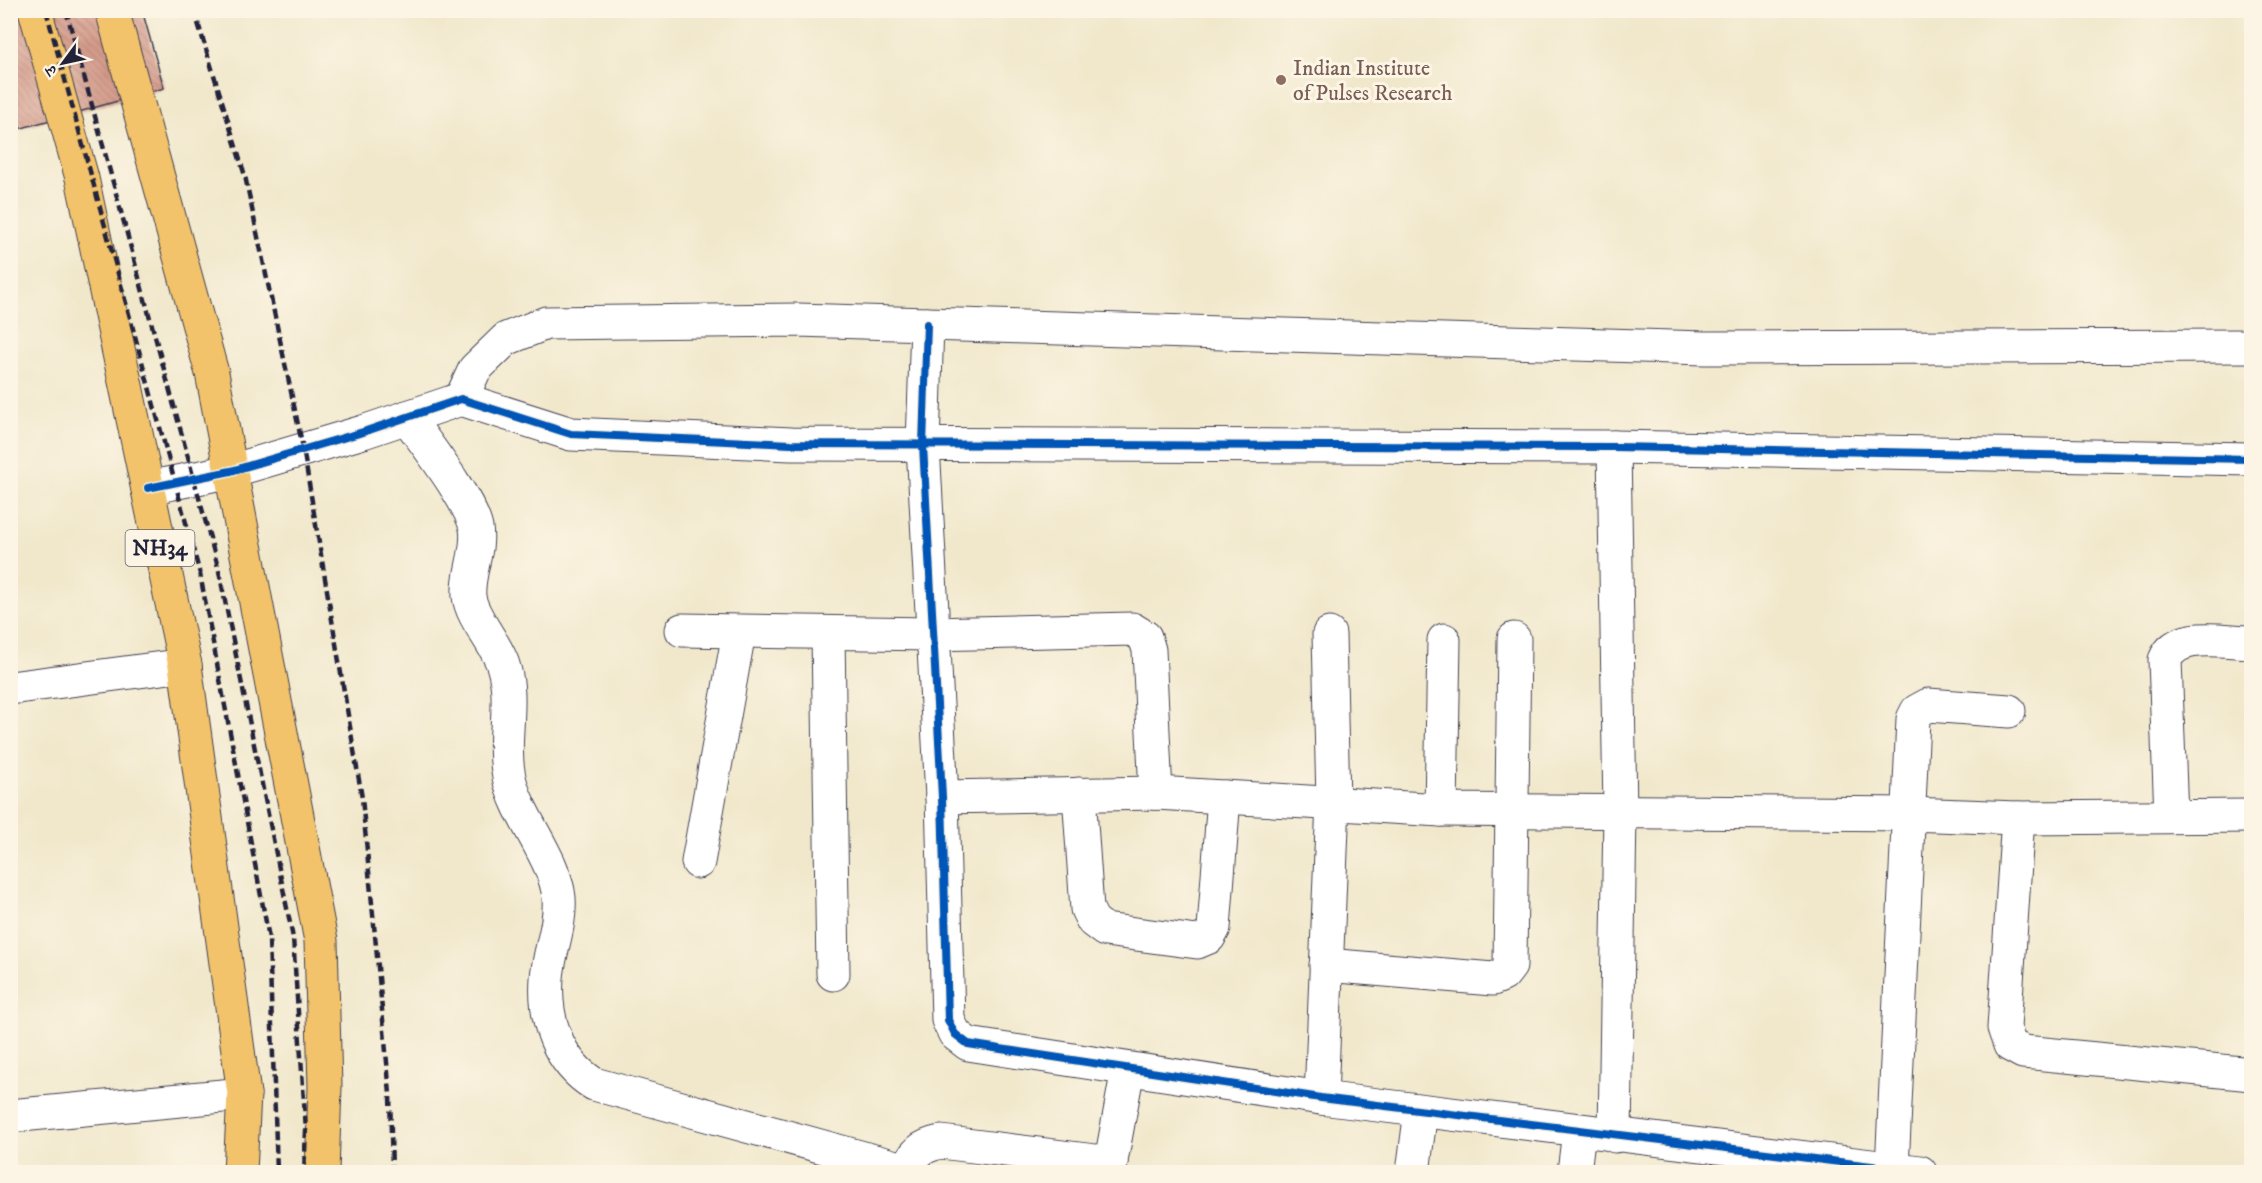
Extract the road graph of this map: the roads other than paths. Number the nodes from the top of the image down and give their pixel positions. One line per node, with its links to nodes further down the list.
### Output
1 (35, 10): 11 (highway, NH34)
2 (112, 10): 10 (highway)
3 (927, 324): 4 (street); 5 (street); 7 (street)
4 (2252, 346)
5 (461, 399): 6 (street); 7 (street)
6 (408, 417): 10 (street); 47 (street)
7 (923, 445): 8 (street); 15 (street)
8 (1614, 447): 9 (street); 30 (street)
9 (2252, 459)
10 (231, 471): 11 (street); 50 (highway)
11 (148, 488): 20 (highway, NH34)
12 (682, 630): 13 (street)
13 (739, 632): 14 (street); 35 (street)
14 (828, 633): 15 (street); 37 (street)
15 (931, 634): 24 (street); 25 (street)
16 (1329, 634): 27 (street)
17 (1514, 639): 29 (street)
18 (1444, 640): 28 (street)
19 (2252, 642): 32 (street)
20 (185, 665): 21 (street); 40 (highway, NH34)
21 (10, 687)
22 (2009, 711): 31 (street)
23 (1079, 794): 24 (street); 25 (street); 26 (street)
24 (1156, 794): 26 (street)
25 (942, 797): 38 (street)
26 (1224, 797): 27 (street)
27 (1334, 802): 28 (street); 36 (street)
28 (1441, 810): 29 (street)
29 (1514, 811): 30 (street); 36 (street)
30 (1620, 812): 31 (street); 45 (street)
31 (1909, 814): 34 (street); 48 (street)
32 (2171, 816): 33 (street); 34 (street)
33 (2252, 816)
34 (2018, 818): 39 (street)
35 (698, 862)
36 (1326, 965): 41 (street)
37 (833, 974)
38 (1128, 1069): 41 (street); 46 (street)
39 (2252, 1074)
40 (244, 1094): 43 (street); 49 (highway, NH34)
41 (1321, 1098): 42 (street)
42 (1421, 1111): 44 (street); 51 (street)
43 (10, 1116)
44 (1579, 1131): 45 (street); 52 (street)
45 (1615, 1136): 48 (street)
46 (1110, 1168): 47 (street)
47 (907, 1171)
48 (1906, 1171)
49 (240, 1173)
50 (322, 1173)
51 (1413, 1173)
52 (1574, 1173)

